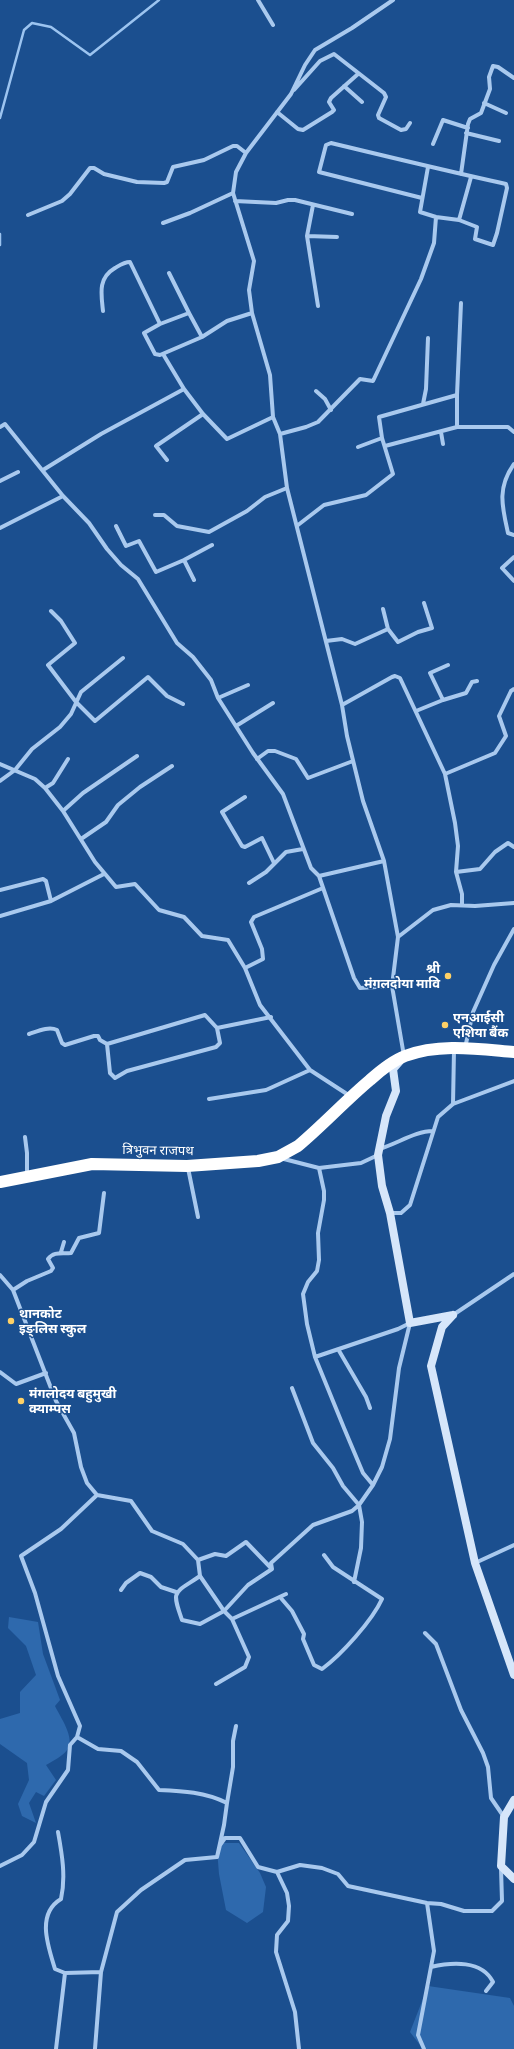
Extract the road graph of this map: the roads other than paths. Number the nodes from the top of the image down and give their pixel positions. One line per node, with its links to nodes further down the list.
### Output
1 (258, 0): 3 (street)
2 (393, 0): 7 (street)
3 (273, 25)
4 (358, 74): 6 (street); 7 (street); 12 (street)
5 (514, 78): 9 (street)
6 (344, 86): 8 (street); 10 (street)
7 (292, 94): 10 (street)
8 (362, 102)
9 (484, 103): 11 (street); 13 (street)
10 (277, 112): 17 (street)
11 (506, 113)
12 (410, 122)
13 (468, 128): 14 (street); 16 (street)
14 (466, 133): 15 (street); 19 (street)
15 (499, 141)
16 (433, 144)
17 (246, 153): 21 (street); 26 (street)
18 (428, 167): 19 (street); 22 (street); 22 (street)
19 (461, 174): 20 (street)
20 (470, 176): 28 (street); 28 (street)
21 (233, 193): 23 (street); 29 (street)
22 (422, 198): 27 (street)
23 (235, 201): 24 (street); 37 (street)
24 (313, 205): 25 (street); 30 (street)
25 (352, 214)
26 (28, 215)
27 (436, 217): 28 (street); 46 (street)
28 (460, 220)
29 (164, 223)
30 (307, 236): 31 (street); 34 (street)
31 (337, 237)
32 (170, 272): 36 (street)
33 (461, 303): 44 (street)
34 (318, 306)
35 (103, 311): 38 (street)
36 (189, 313): 38 (street); 39 (street)
37 (252, 313): 39 (street); 48 (street)
38 (160, 324): 41 (street)
39 (202, 337): 41 (street)
40 (428, 338): 45 (street)
41 (163, 354): 42 (street)
42 (184, 389): 47 (street); 62 (street)
43 (316, 391): 46 (street)
44 (457, 395): 45 (street); 50 (street)
45 (423, 404): 54 (street)
46 (331, 410): 53 (street)
47 (203, 414): 48 (street); 57 (street)
48 (274, 416): 53 (street)
49 (0, 427): 62 (street)
50 (457, 427): 51 (street); 52 (street)
51 (441, 432): 56 (street); 58 (street)
52 (514, 432)
53 (280, 434): 65 (street)
54 (382, 438): 58 (street); 59 (street)
55 (153, 442): 57 (street)
56 (443, 444)
57 (156, 446): 60 (street)
58 (384, 446): 68 (street)
59 (358, 447)
60 (167, 460)
61 (514, 464): 71 (street)
62 (43, 470): 66 (street)
63 (18, 472): 64 (street)
64 (0, 481)
65 (287, 488): 67 (street); 68 (street)
66 (63, 496): 70 (street); 87 (street)
67 (156, 515)
68 (298, 525): 81 (street)
69 (116, 526): 74 (street)
70 (0, 528)
71 (514, 535)
72 (212, 545): 74 (street)
73 (514, 557): 76 (street)
74 (184, 560): 75 (street)
75 (194, 580)
76 (514, 581)
77 (424, 603): 80 (street)
78 (383, 609): 80 (street)
79 (51, 611): 89 (street)
80 (388, 629): 81 (street)
81 (326, 641): 92 (street)
82 (123, 658): 89 (street)
83 (448, 665): 88 (street)
84 (477, 681): 88 (street)
85 (248, 685): 87 (street)
86 (514, 689): 102 (street)
87 (218, 698): 94 (street)
88 (443, 700): 93 (street)
89 (76, 702): 91 (street); 101 (street)
90 (273, 703): 94 (street)
91 (183, 704)
92 (342, 705): 93 (street); 98 (street)
93 (416, 711): 102 (street)
94 (236, 726): 97 (street)
95 (137, 756): 106 (street)
96 (68, 759): 104 (street)
97 (257, 759): 98 (street); 109 (street)
98 (353, 761): 110 (street)
99 (0, 764): 101 (street)
100 (172, 766): 107 (street)
101 (15, 770): 103 (street); 104 (street)
102 (445, 774): 112 (street)
103 (0, 781)
104 (45, 788): 106 (street)
105 (245, 798): 111 (street)
106 (63, 811): 107 (street)
107 (81, 839): 113 (street)
108 (514, 847): 112 (street)
109 (303, 849): 111 (street); 114 (street)
110 (384, 861): 114 (street); 123 (street)
111 (274, 863): 115 (street)
112 (456, 872): 120 (street)
113 (104, 874): 118 (street); 124 (street)
114 (319, 876): 116 (street)
115 (249, 883)
116 (323, 888): 124 (street); 125 (street)
117 (0, 890): 118 (street)
118 (51, 901): 121 (street)
119 (514, 903): 120 (street)
120 (462, 905): 123 (street)
121 (0, 916)
122 (514, 929): 130 (street)
123 (398, 937): 125 (street)
124 (245, 968): 126 (street)
125 (392, 986): 132 (street)
126 (270, 1017): 127 (street); 133 (street)
127 (217, 1028): 129 (street); 129 (street)
128 (29, 1034): 129 (street)
129 (107, 1044)
130 (459, 1048): 131 (highway, त्रिभुवन राजपथ); 132 (highway, त्रिभुवन राजपथ); 137 (street)
131 (514, 1052)
132 (404, 1056): 135 (highway, त्रिभुवन राजपथ); 140 (street)
133 (310, 1070): 135 (street); 136 (street)
134 (514, 1081): 137 (street)
135 (351, 1096): 141 (highway, त्रिभुवन राजपथ)
136 (209, 1099)
137 (453, 1104): 138 (street)
138 (433, 1131): 140 (street); 147 (street)
139 (25, 1137): 144 (street)
140 (378, 1152): 143 (street); 147 (street)
141 (278, 1156): 142 (highway, त्रिभुवन राजपथ); 143 (street)
142 (187, 1166): 144 (highway, त्रिभुवन राजपथ); 148 (street)
143 (319, 1168): 157 (street)
144 (27, 1175): 145 (highway, त्रिभुवन राजपथ)
145 (0, 1182)
146 (104, 1193): 150 (street)
147 (390, 1213): 155 (street)
148 (198, 1216)
149 (64, 1242): 150 (street)
150 (61, 1252): 153 (street)
151 (514, 1274): 154 (street)
152 (0, 1275): 153 (street)
153 (13, 1290): 159 (street)
154 (453, 1315): 155 (street); 168 (street)
155 (410, 1323): 156 (street); 162 (street)
156 (338, 1349): 157 (street); 161 (street)
157 (315, 1357): 162 (street)
158 (0, 1372): 159 (street)
159 (46, 1373): 163 (street)
160 (292, 1388): 164 (street)
161 (370, 1408)
162 (373, 1485): 164 (street)
163 (97, 1495): 167 (street); 183 (street)
164 (359, 1506): 169 (street); 171 (street)
165 (514, 1545): 168 (street)
166 (324, 1555): 171 (street)
167 (198, 1560): 169 (street); 170 (street)
168 (475, 1563): 179 (street)
169 (272, 1569): 176 (street)
170 (200, 1576): 173 (street); 176 (street)
171 (354, 1582): 175 (street)
172 (121, 1590): 173 (street)
173 (176, 1592): 176 (street)
174 (286, 1594): 175 (street)
175 (280, 1597): 177 (street)
176 (224, 1611): 177 (street)
177 (232, 1619): 181 (street)
178 (425, 1633): 186 (street)
179 (512, 1661): 180 (street)
180 (514, 1675)
181 (216, 1684)
182 (236, 1726): 185 (street)
183 (77, 1737): 185 (street); 189 (street)
184 (514, 1800): 186 (street)
185 (227, 1803): 188 (street)
186 (504, 1817): 190 (street)
187 (58, 1832): 196 (street)
188 (217, 1856): 191 (street); 195 (street)
189 (0, 1866)
190 (501, 1866): 192 (street); 193 (street)
191 (277, 1872): 193 (street); 200 (street)
192 (514, 1879)
193 (427, 1903): 194 (street)
194 (432, 1967): 197 (street); 201 (street)
195 (101, 1972): 196 (street); 199 (street)
196 (65, 1974): 198 (street)
197 (486, 1991)
198 (56, 2049)
199 (96, 2049)
200 (299, 2049)
201 (424, 2049)

